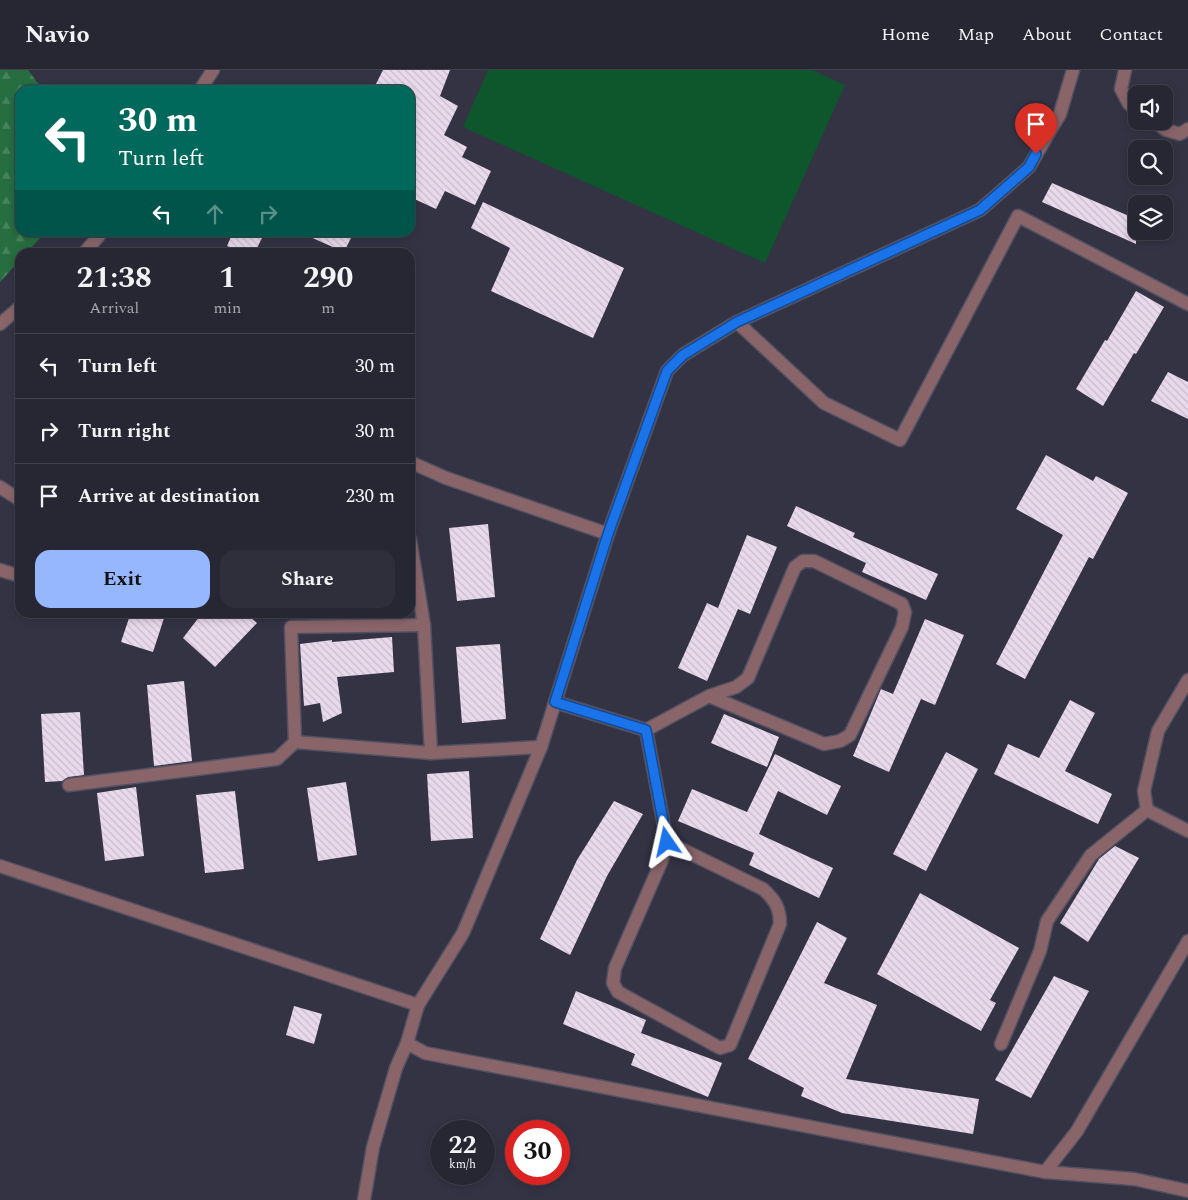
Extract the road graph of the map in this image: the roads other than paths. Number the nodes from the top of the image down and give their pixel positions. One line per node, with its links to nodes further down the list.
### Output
1 (213, 70): 4 (street)
2 (1073, 70): 12 (street)
3 (1125, 70): 5 (street)
4 (203, 85)
5 (1128, 102)
6 (1188, 129): 7 (street)
7 (1166, 130)
8 (98, 237): 9 (street)
9 (90, 248)
10 (1188, 304): 12 (street)
11 (15, 311): 13 (street)
12 (737, 322): 17 (street)
13 (0, 324)
14 (415, 464): 17 (street)
15 (0, 487): 16 (street)
16 (15, 497)
17 (608, 534): 24 (street)
18 (0, 570): 20 (street)
19 (415, 570): 21 (street)
20 (15, 574)
21 (424, 625): 26 (street); 28 (street)
22 (1188, 680): 30 (street)
23 (710, 696): 23 (street); 25 (street)
24 (555, 702): 25 (street); 27 (street)
25 (646, 730): 32 (street)
26 (295, 742): 28 (street); 29 (street)
27 (541, 746): 28 (street); 35 (street)
28 (431, 753)
29 (69, 785)
30 (1147, 810): 31 (street); 37 (street)
31 (1188, 831)
32 (667, 842): 32 (street)
33 (0, 866): 35 (street)
34 (1188, 941): 38 (street)
35 (418, 1005): 36 (street)
36 (408, 1043): 38 (street); 40 (street)
37 (1001, 1044)
38 (1045, 1172): 39 (street)
39 (1188, 1191)
40 (364, 1200)

